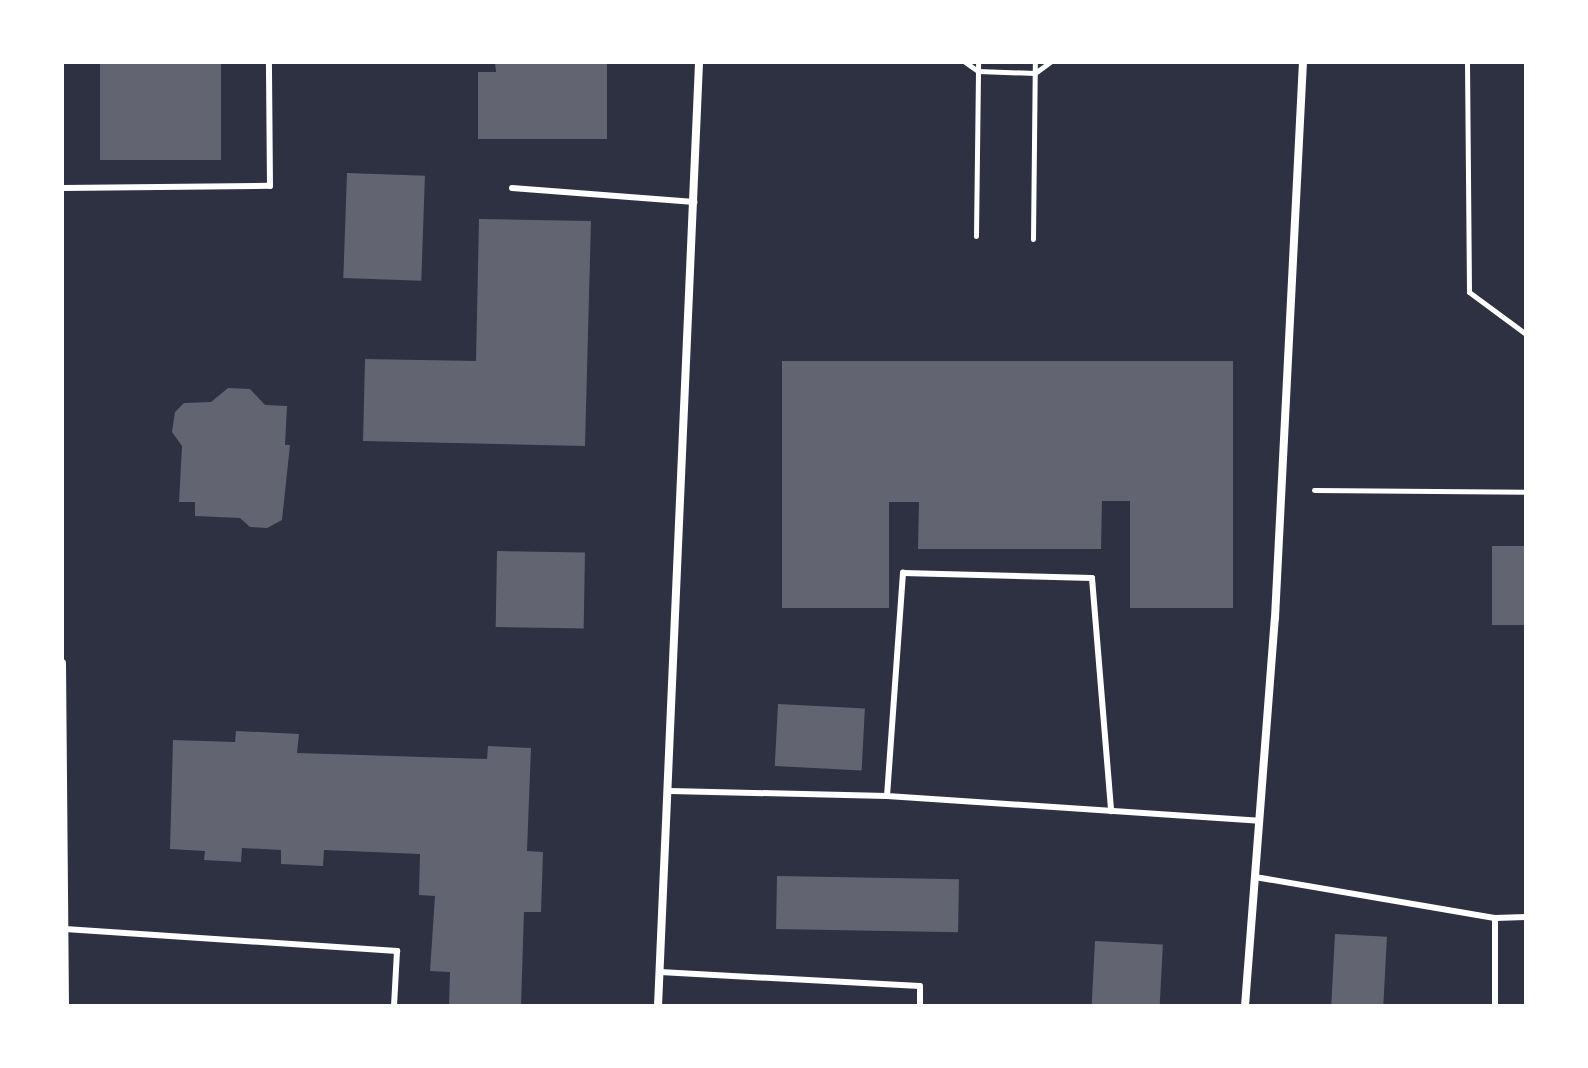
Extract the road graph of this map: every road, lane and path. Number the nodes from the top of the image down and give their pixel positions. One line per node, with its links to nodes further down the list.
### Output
1 (269, 62): 11 (lane)
2 (699, 62): 13 (street)
3 (965, 62): 9 (path)
4 (978, 62): 9 (path)
5 (1035, 62): 10 (path)
6 (1050, 62): 10 (path)
7 (1303, 62): 17 (street)
8 (1467, 62): 16 (path)
9 (978, 71): 10 (path); 14 (path)
10 (1035, 73): 15 (path)
11 (62, 188)
12 (512, 188): 13 (lane)
13 (694, 202): 20 (street)
14 (976, 236)
15 (1033, 239)
16 (1526, 334)
17 (1281, 490): 18 (path); 23 (street)
18 (1526, 492)
19 (62, 663): 27 (street)
20 (670, 791): 21 (lane); 28 (street)
21 (887, 796): 22 (lane); 22 (lane)
22 (1111, 811): 23 (lane)
23 (1259, 821): 24 (street)
24 (1255, 877): 26 (lane); 33 (street)
25 (1526, 917): 26 (lane)
26 (1495, 918): 34 (lane)
27 (65, 929): 29 (street); 30 (lane)
28 (660, 972): 31 (street); 32 (lane)
29 (65, 1006)
30 (394, 1006)
31 (658, 1006)
32 (920, 1006)
33 (1245, 1006)
34 (1495, 1006)

